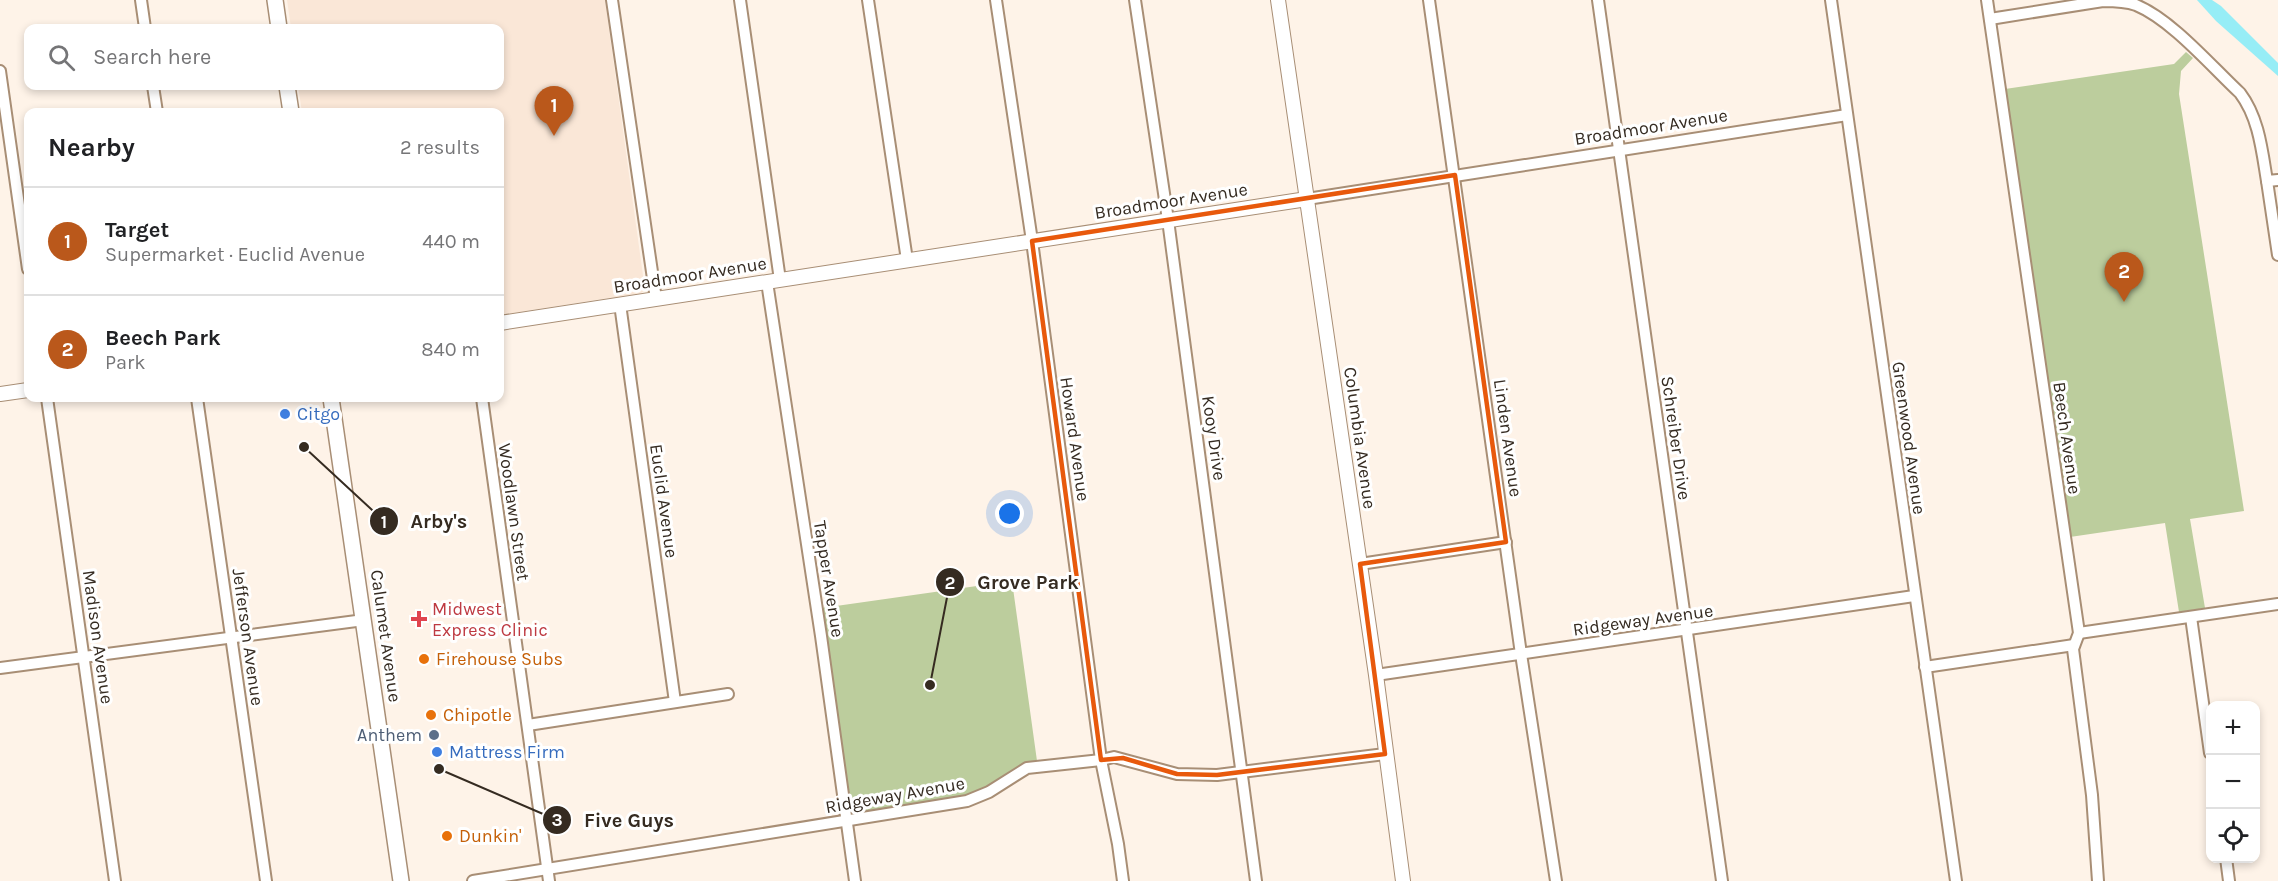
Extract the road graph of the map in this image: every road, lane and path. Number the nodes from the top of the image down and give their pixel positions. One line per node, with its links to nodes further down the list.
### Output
1 (141, 0): 14 (street)
2 (275, 0): 15 (main road)
3 (612, 0): 32 (street)
4 (740, 0): 31 (street, Tapper Avenue)
5 (868, 0): 30 (street)
6 (996, 0): 28 (street, Howard Avenue)
7 (1135, 0): 26 (street, Kooy Drive)
8 (1278, 0): 25 (street, Columbia Avenue)
9 (1429, 0): 23 (street, Linden Avenue)
10 (1598, 0): 22 (street, Schreiber Drive)
11 (1831, 0): 21 (street, Greenwood Avenue)
12 (1987, 0): 13 (street, Beech Avenue)
13 (1990, 19): 24 (street); 48 (street, Beech Avenue)
14 (144, 24)
15 (278, 24)
16 (0, 71): 27 (street)
17 (154, 90): 19 (street)
18 (288, 90): 20 (main road)
19 (156, 108)
20 (290, 108)
21 (1847, 115): 22 (street, Broadmoor Avenue); 43 (street, Greenwood Avenue)
22 (1620, 151): 23 (street, Broadmoor Avenue); 47 (street, Schreiber Drive)
23 (1455, 175): 25 (street, Broadmoor Avenue); 41 (street, Linden Avenue)
24 (2273, 180): 29 (street)
25 (1307, 199): 26 (street, Broadmoor Avenue); 42 (street, Columbia Avenue)
26 (1168, 220): 28 (street, Broadmoor Avenue); 62 (street, Kooy Drive)
27 (24, 241)
28 (1032, 241): 30 (street, Broadmoor Avenue); 61 (street, Howard Avenue)
29 (2278, 255)
30 (907, 260): 31 (street, Broadmoor Avenue)
31 (774, 281): 32 (street, Broadmoor Avenue); 63 (street, Tapper Avenue)
32 (656, 299): 33 (street, Broadmoor Avenue)
33 (620, 304): 34 (street, Broadmoor Avenue); 57 (street, Euclid Avenue)
34 (504, 322)
35 (24, 391): 36 (street)
36 (0, 394)
37 (48, 402): 52 (street, Madison Avenue)
38 (198, 402): 49 (street, Jefferson Avenue)
39 (332, 402): 46 (main road, Calumet Avenue)
40 (483, 402): 59 (street, Woodlawn Street)
41 (1506, 542): 42 (street); 51 (street, Linden Avenue)
42 (1360, 564): 55 (street, Columbia Avenue)
43 (1914, 596): 47 (street, Ridgeway Avenue); 53 (street, Greenwood Avenue)
44 (2278, 604): 45 (street)
45 (2191, 617): 48 (street); 58 (street)
46 (364, 620): 49 (street); 68 (main road, Calumet Avenue)
47 (1686, 630): 51 (street, Ridgeway Avenue); 75 (street, Schreiber Drive)
48 (2079, 633): 50 (street)
49 (231, 639): 52 (street); 67 (street, Jefferson Avenue)
50 (2074, 645): 53 (street); 77 (street)
51 (1521, 654): 55 (street, Ridgeway Avenue); 74 (street, Linden Avenue)
52 (84, 658): 54 (street); 66 (street, Madison Avenue)
53 (1925, 667): 76 (street, Greenwood Avenue)
54 (0, 668)
55 (1376, 675): 60 (street, Columbia Avenue)
56 (728, 694): 57 (street)
57 (675, 702): 59 (street)
58 (2206, 719)
59 (528, 725): 65 (street, Woodlawn Street)
60 (1385, 754): 62 (street, Ridgeway Avenue); 73 (street, Columbia Avenue)
61 (1101, 760): 62 (street, Ridgeway Avenue); 63 (street, Ridgeway Avenue); 71 (street, Howard Avenue)
62 (1242, 771): 72 (street, Kooy Drive)
63 (846, 820): 65 (street, Ridgeway Avenue); 70 (street, Tapper Avenue)
64 (2227, 863): 78 (street)
65 (548, 875): 69 (street, Ridgeway Avenue)
66 (115, 881)
67 (266, 881)
68 (401, 881)
69 (473, 881)
70 (855, 881)
71 (1123, 881)
72 (1256, 881)
73 (1403, 881)
74 (1556, 881)
75 (1722, 881)
76 (1956, 881)
77 (2098, 881)
78 (2229, 881)

